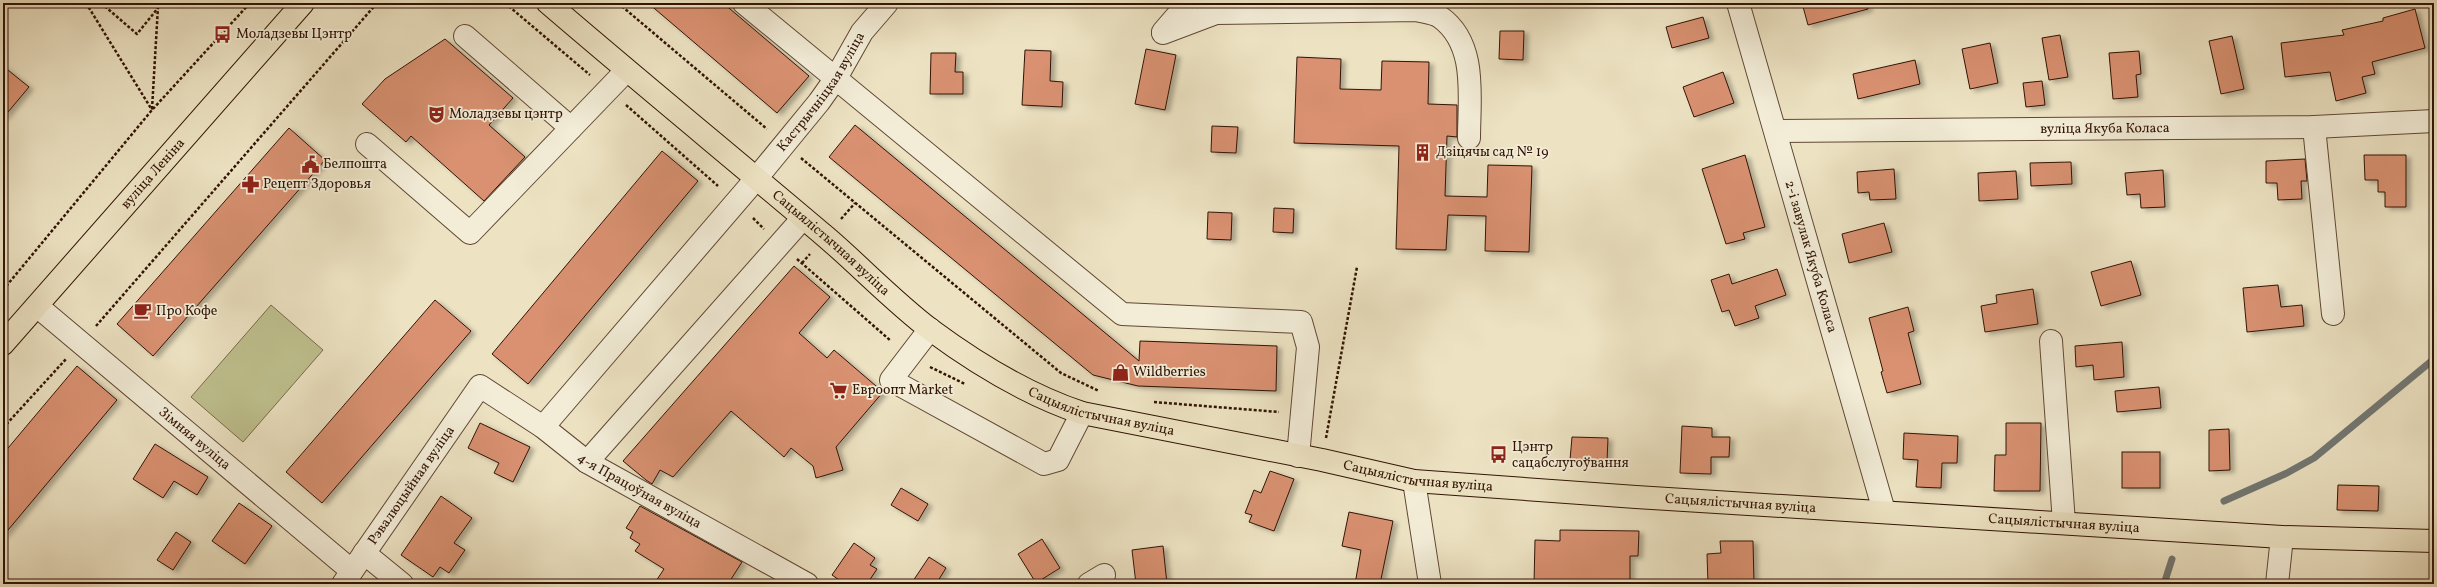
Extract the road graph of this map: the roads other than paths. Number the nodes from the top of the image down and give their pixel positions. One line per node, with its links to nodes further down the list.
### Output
1 (303, 3): 18 (main road, вуліца Леніна)
2 (548, 3): 8 (main road, Сацыялістычная вуліца)
3 (744, 3): 9 (street)
4 (887, 3): 9 (street, Кастрычніцкая вуліца)
5 (1188, 3): 14 (street)
6 (1738, 3): 13 (street, 2-і завулак Якуба Коласа)
7 (465, 36): 12 (street)
8 (626, 71): 12 (street); 16 (main road, Сацыялістычная вуліца)
9 (836, 78): 16 (street, Кастрычніцкая вуліца); 26 (street)
10 (2434, 121): 11 (street, вуліца Якуба Коласа)
11 (2314, 127): 13 (street, вуліца Якуба Коласа); 19 (street)
12 (572, 128): 15 (street)
13 (1776, 131): 29 (street, 2-і завулак Якуба Коласа)
14 (1470, 138)
15 (367, 144)
16 (755, 180): 17 (main road, Сацыялістычная вуліца); 25 (street, Кастрычніцкая вуліца)
17 (802, 218): 20 (main road, Сацыялістычная вуліца); 27 (street)
18 (37, 306): 22 (main road, вуліца Леніна); 34 (street, Зімняя вуліца)
19 (2333, 314)
20 (930, 329): 24 (main road, Сацыялістычная вуліца); 24 (street)
21 (2051, 341): 30 (street)
22 (3, 344)
23 (480, 386): 25 (street, 4-я Працоўная вуліца); 33 (street, Рэвалюцыйная вуліца)
24 (1082, 413): 26 (main road, Сацыялістычная вуліца)
25 (543, 427): 27 (street, 4-я Працоўная вуліца)
26 (1298, 456): 28 (main road, Сацыялістычная вуліца)
27 (587, 462): 36 (street, 4-я Працоўная вуліца)
28 (1414, 481): 29 (main road, Сацыялістычная вуліца); 37 (street)
29 (1884, 511): 30 (main road, Сацыялістычная вуліца)
30 (2064, 523): 31 (main road, Сацыялістычная вуліца)
31 (2282, 536): 32 (main road, Сацыялістычная вуліца); 38 (street)
32 (2434, 541)
33 (364, 553): 34 (street, Рэвалюцыйная вуліца); 35 (street)
34 (348, 578)
35 (402, 584)
36 (807, 584)
37 (1430, 584)
38 (2277, 584)

